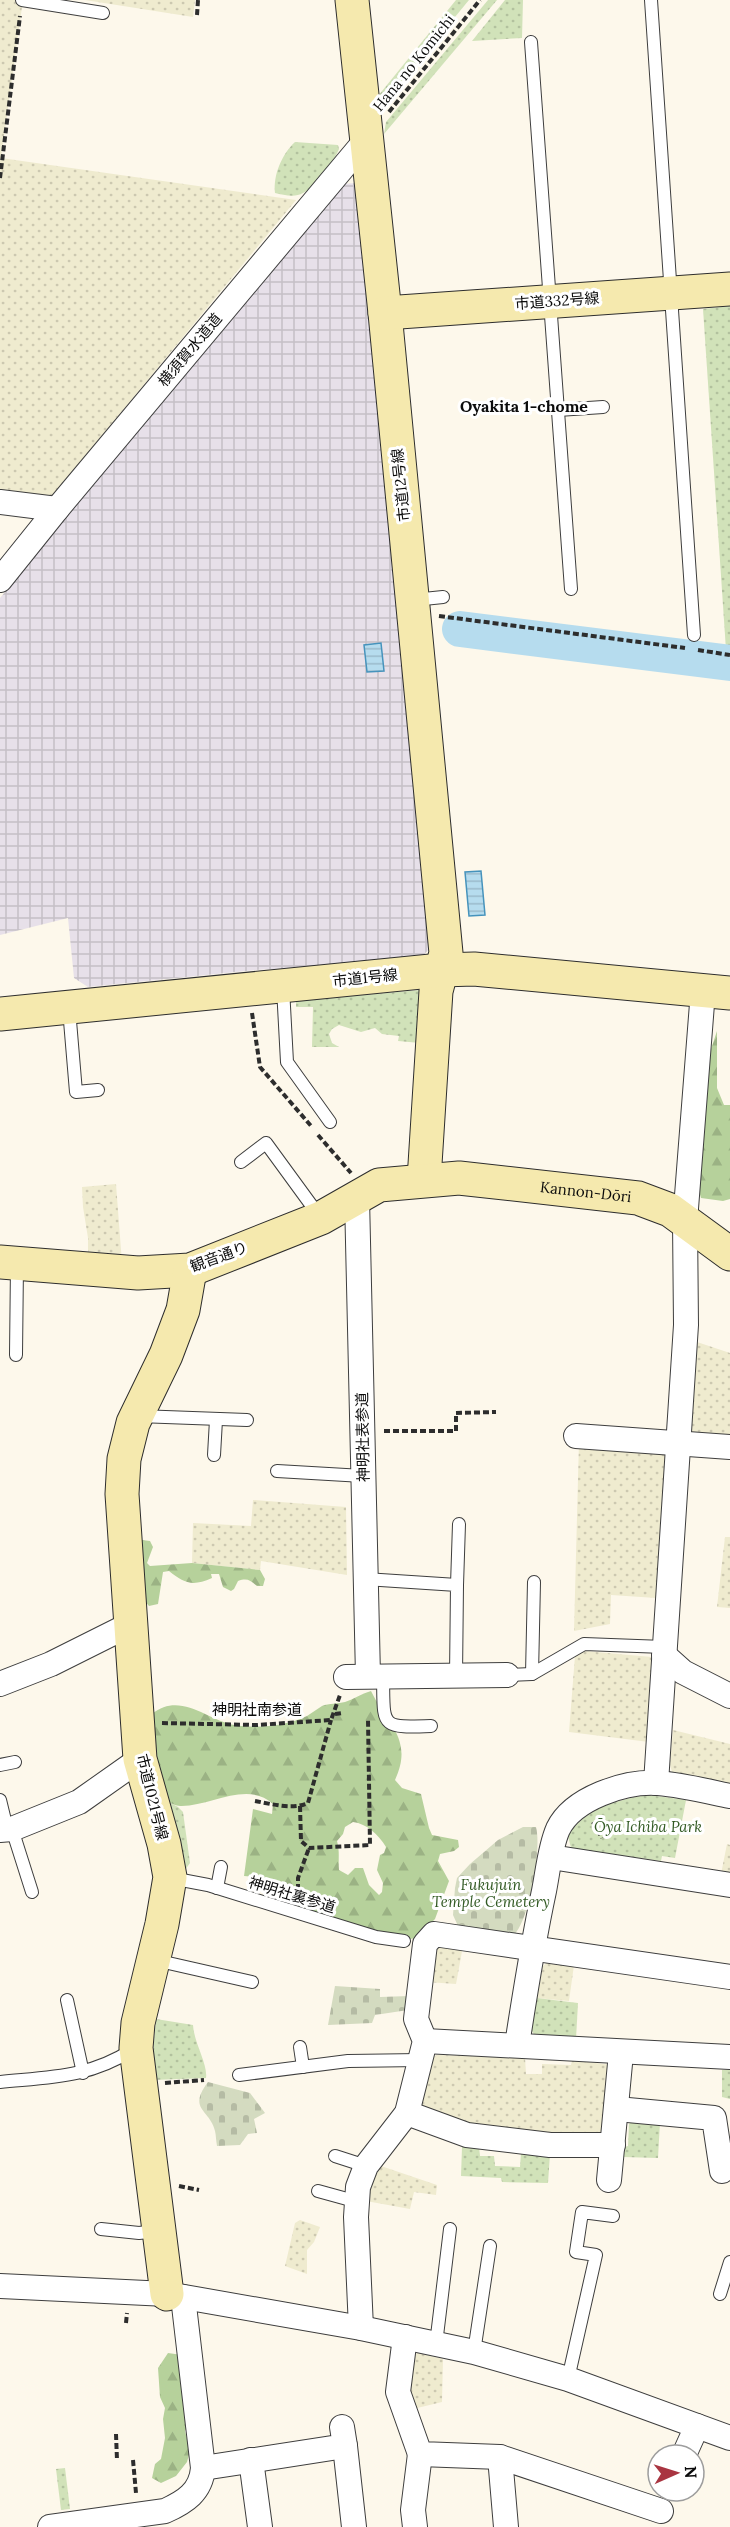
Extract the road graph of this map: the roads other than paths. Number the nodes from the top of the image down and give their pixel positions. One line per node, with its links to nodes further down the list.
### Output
1 (22, 0): 4 (lane)
2 (352, 0): 6 (street, 市道12号線)
3 (651, 0): 8 (lane)
4 (103, 13)
5 (531, 42): 9 (lane)
6 (366, 140): 10 (street, 市道12号線); 14 (street, 横須賀水道道)
7 (730, 289): 8 (street, 市道332号線)
8 (671, 293): 9 (street, 市道332号線); 17 (lane)
9 (550, 301): 10 (street, 市道332号線); 12 (lane)
10 (385, 313): 18 (street, 市道12号線)
11 (603, 407): 12 (lane)
12 (558, 410): 16 (lane)
13 (0, 502): 14 (street)
14 (57, 509): 15 (street, 横須賀水道道)
15 (9, 569)
16 (571, 589)
17 (694, 635)
18 (441, 970): 19 (street, 市道1号線); 20 (street, 市道1号線); 26 (street, 市道12号線)
19 (283, 987): 21 (street, 市道1号線); 24 (lane)
20 (717, 992): 29 (street)
21 (69, 1007): 22 (street, 市道1号線); 23 (lane)
22 (0, 1014)
23 (98, 1090)
24 (330, 1122)
25 (241, 1162): 28 (lane)
26 (424, 1180): 27 (street, 観音通り); 29 (street, Kannon-Dōri)
27 (356, 1188): 28 (street, 観音通り); 42 (street, 神明社表参道)
28 (321, 1218): 32 (street, 観音通り)
29 (685, 1221): 30 (street, Kannon-Dōri); 38 (street)
30 (730, 1254)
31 (8, 1263): 32 (street, 観音通り); 33 (lane)
32 (190, 1270): 34 (street, 市道1021号線)
33 (16, 1355)
34 (136, 1416): 35 (lane); 47 (street, 市道1021号線)
35 (216, 1420): 36 (lane); 40 (lane)
36 (247, 1420)
37 (576, 1436): 38 (street)
38 (679, 1443): 39 (street); 48 (street)
39 (730, 1447)
40 (214, 1455)
41 (277, 1471): 42 (lane)
42 (363, 1476): 44 (street, 神明社表参道)
43 (459, 1524): 46 (lane)
44 (366, 1579): 46 (lane); 50 (street, 神明社表参道)
45 (534, 1582): 49 (lane)
46 (457, 1585): 51 (lane)
47 (129, 1625): 53 (street); 56 (street, 市道1021号線)
48 (664, 1651): 49 (lane); 54 (street); 59 (street)
49 (532, 1674): 52 (lane)
50 (366, 1676): 51 (street); 55 (lane)
51 (456, 1676): 52 (street)
52 (507, 1676)
53 (0, 1684)
54 (730, 1696)
55 (431, 1726)
56 (140, 1760): 62 (street); 65 (street, 市道1021号線)
57 (15, 1762): 58 (lane)
58 (0, 1765)
59 (656, 1783): 60 (street); 63 (street)
60 (730, 1796)
61 (0, 1800): 62 (lane)
62 (7, 1829): 68 (lane)
63 (551, 1857): 66 (street); 70 (street)
64 (221, 1867): 67 (lane)
65 (170, 1877): 67 (lane, 神明社裏参道); 71 (street, 市道1021号線)
66 (730, 1885)
67 (217, 1888): 69 (lane, 神明社裏参道)
68 (32, 1892)
69 (404, 1941)
70 (532, 1947): 72 (street); 75 (street); 78 (street)
71 (153, 1959): 73 (lane); 77 (street, 市道1021号線)
72 (730, 1977)
73 (252, 1982)
74 (67, 2000): 82 (lane)
75 (517, 2045): 78 (street); 79 (street)
76 (300, 2047): 81 (lane)
77 (136, 2048): 82 (lane); 97 (street, 市道1021号線)
78 (422, 2050): 81 (lane); 86 (street)
79 (621, 2053): 80 (street); 85 (street)
80 (730, 2057)
81 (303, 2067): 83 (lane)
82 (83, 2073): 84 (lane)
83 (239, 2075)
84 (0, 2082)
85 (617, 2109): 87 (street); 90 (street)
86 (407, 2113): 87 (street); 89 (street)
87 (613, 2145): 91 (street)
88 (335, 2156): 89 (lane)
89 (366, 2166): 93 (street)
90 (726, 2175)
91 (609, 2180)
92 (318, 2191): 93 (lane)
93 (358, 2202): 103 (street)
94 (612, 2216): 107 (lane)
95 (101, 2229): 97 (lane)
96 (450, 2229): 105 (lane)
97 (159, 2231): 102 (street, 市道1021号線)
98 (490, 2246): 106 (lane)
99 (730, 2262): 101 (lane)
100 (0, 2286): 102 (street)
101 (720, 2294)
102 (175, 2296): 103 (street); 114 (street)
103 (361, 2328): 104 (street)
104 (405, 2337): 105 (street); 111 (street)
105 (436, 2344): 106 (street)
106 (474, 2352): 107 (street)
107 (568, 2379): 108 (street)
108 (696, 2426): 109 (street); 110 (street)
109 (730, 2438)
110 (689, 2443)
111 (420, 2454): 112 (street); 119 (street)
112 (500, 2457): 115 (street); 120 (street)
113 (251, 2460): 114 (street); 117 (street); 118 (street)
114 (203, 2468): 116 (street)
115 (662, 2510)
116 (52, 2527)
117 (260, 2527)
118 (354, 2527)
119 (415, 2527)
120 (506, 2527)

